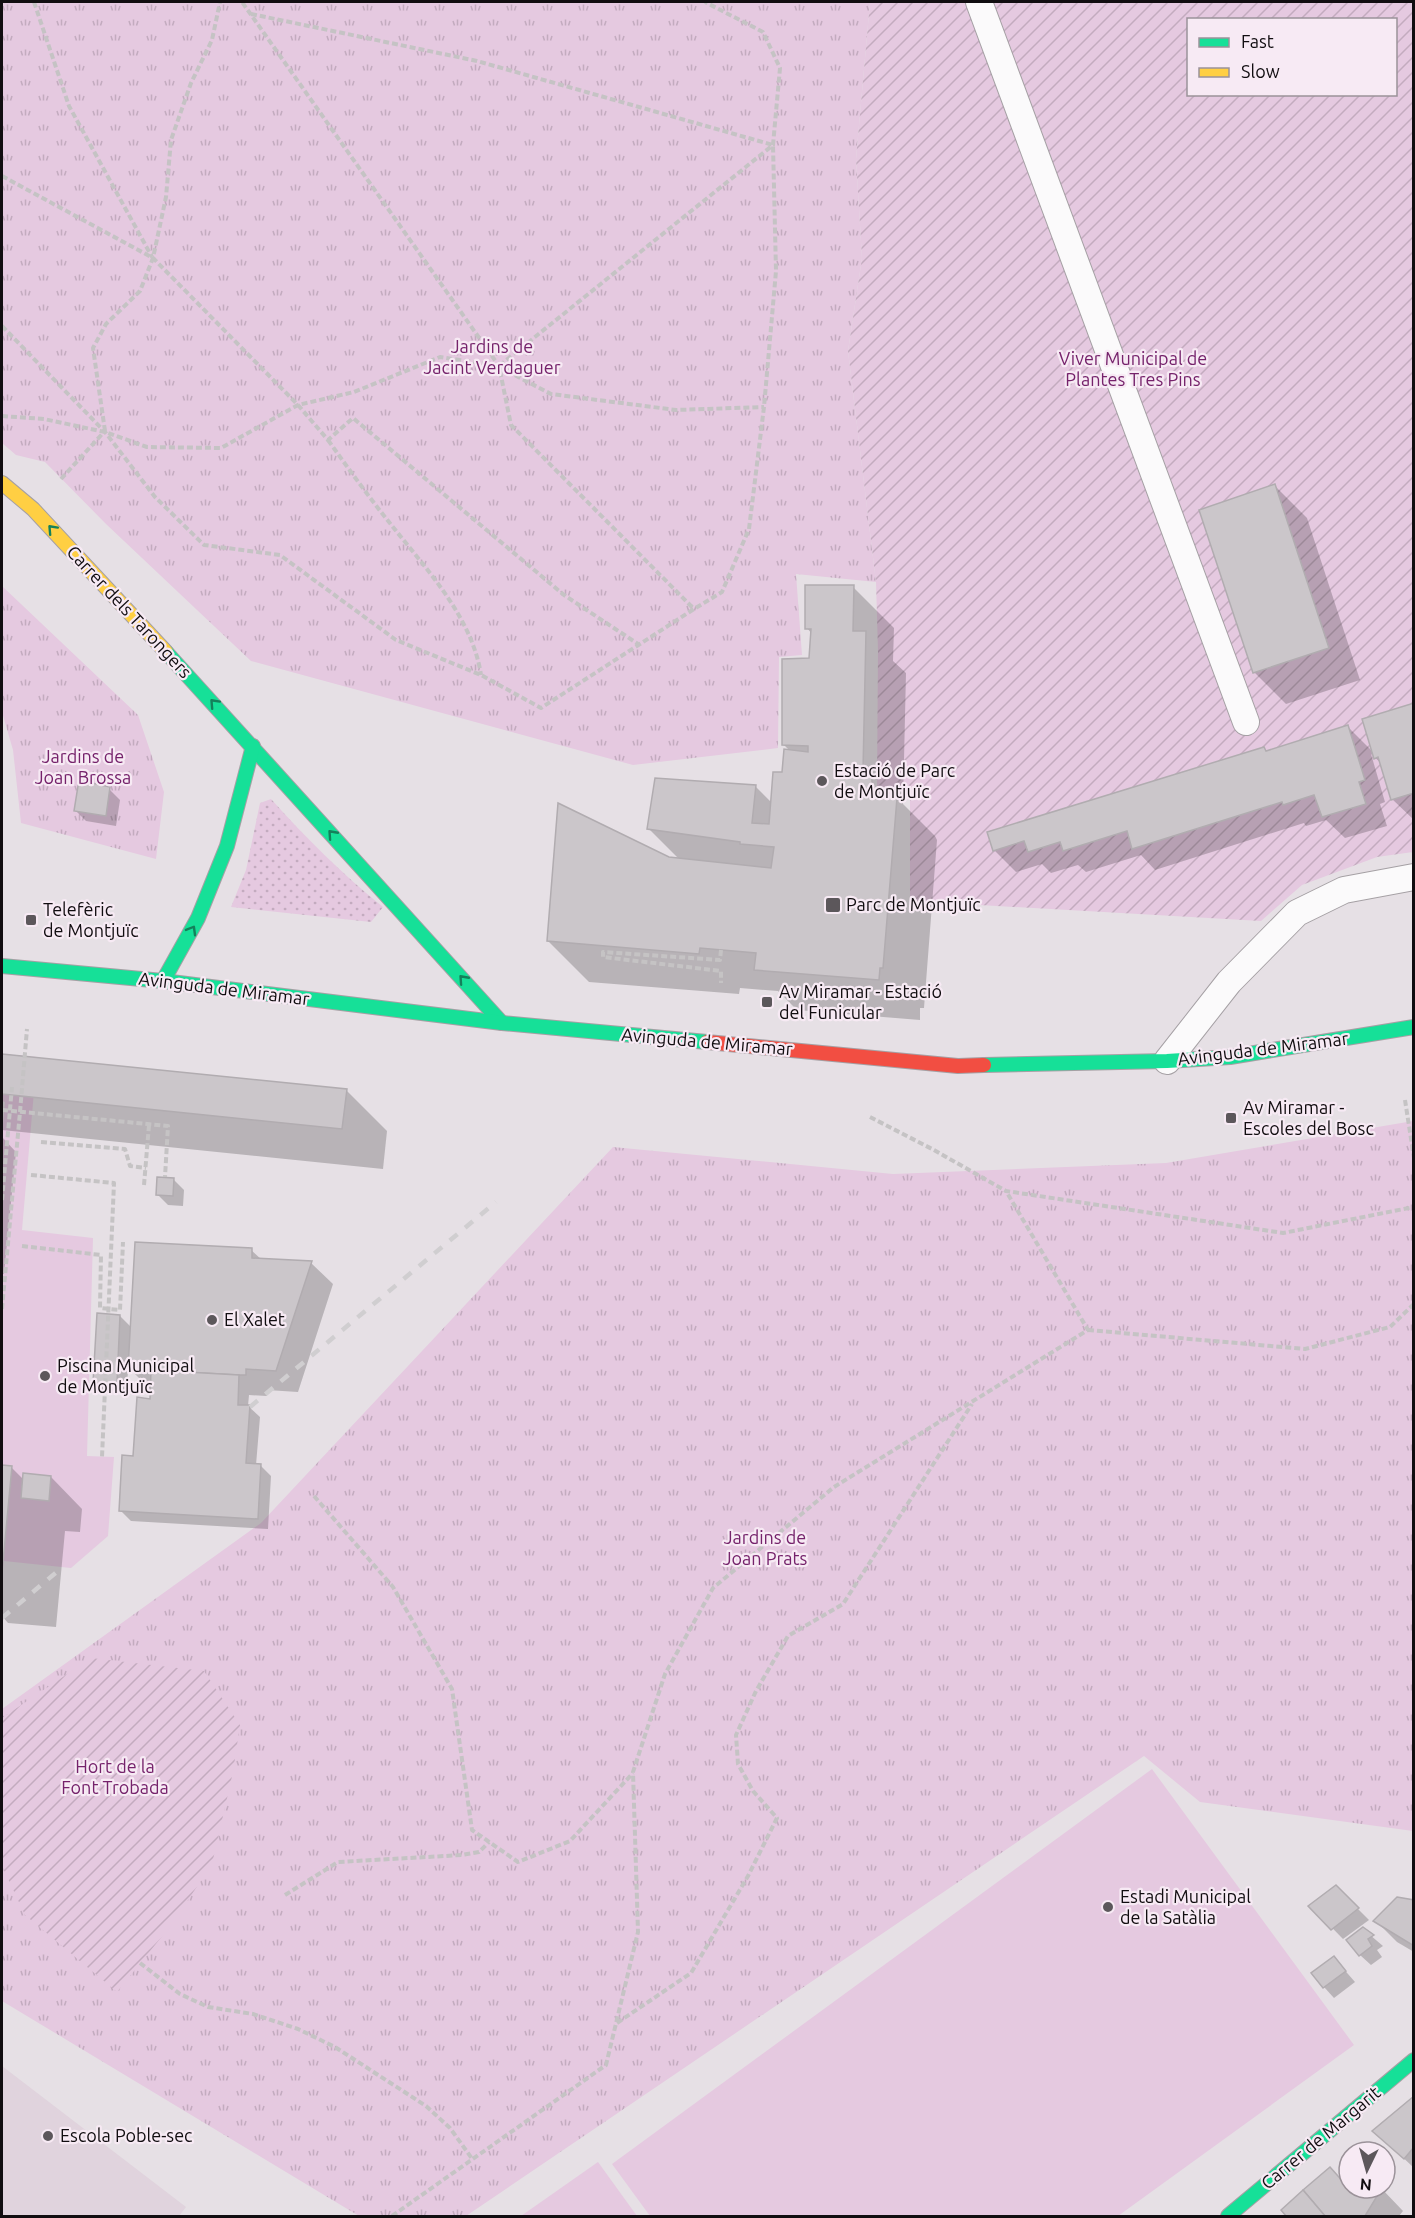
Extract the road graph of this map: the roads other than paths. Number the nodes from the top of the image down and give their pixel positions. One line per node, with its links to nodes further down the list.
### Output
1 (979, 2): 3 (lane)
2 (2, 483): 4 (street, Carrer dels Tarongers, one-way to 2)
3 (1246, 722)
4 (253, 746): 7 (street, one-way to 4); 8 (street, Carrer dels Tarongers, one-way to 4)
5 (1413, 877): 10 (lane)
6 (2, 966): 7 (street, Avinguda de Miramar)
7 (162, 981): 8 (street, Avinguda de Miramar)
8 (502, 1023): 10 (street, Avinguda de Miramar)
9 (1413, 1027): 10 (street, Avinguda de Miramar)
10 (1167, 1061)
11 (1413, 2060): 12 (street, Carrer de Margarit)
12 (1228, 2217)

